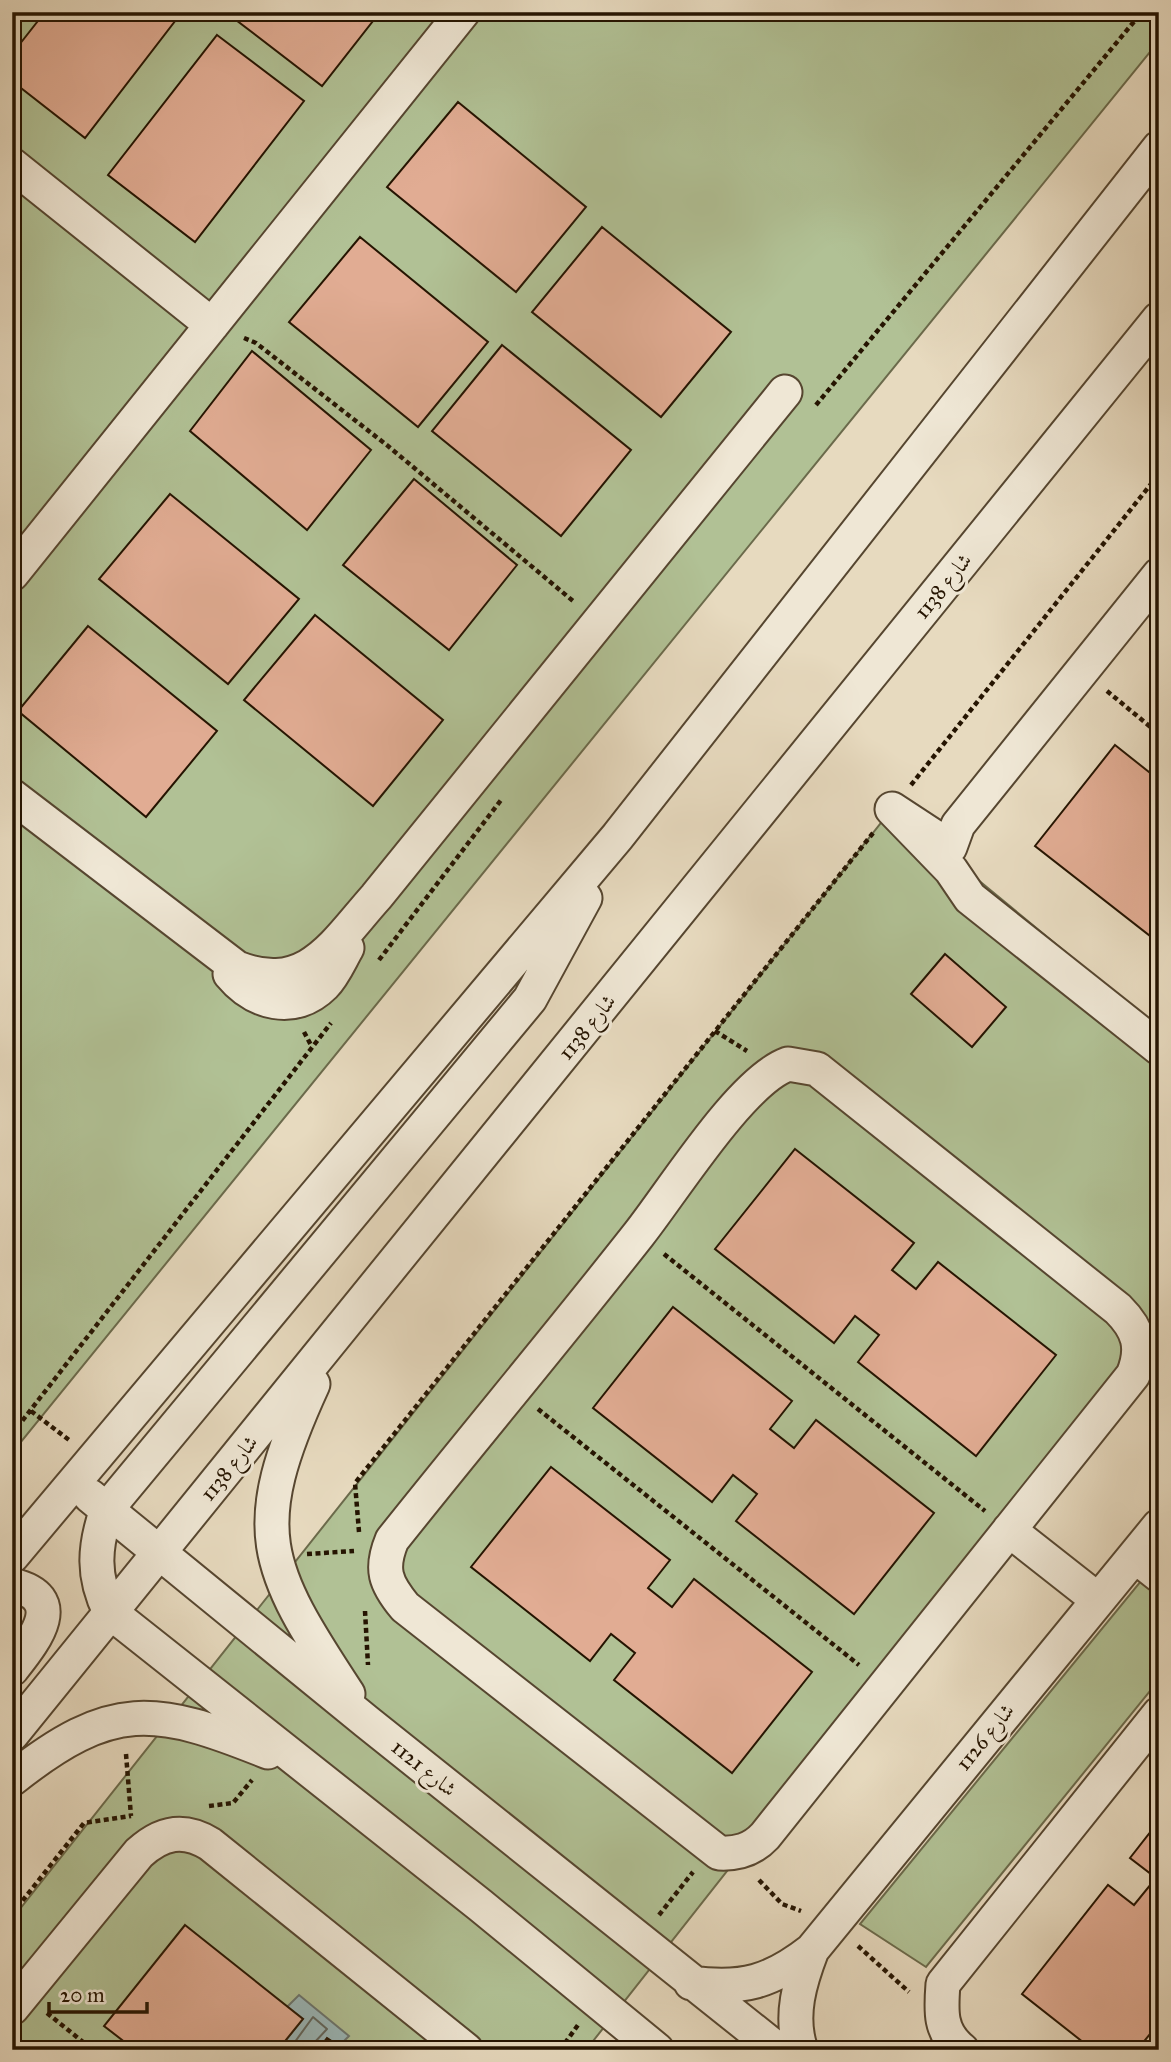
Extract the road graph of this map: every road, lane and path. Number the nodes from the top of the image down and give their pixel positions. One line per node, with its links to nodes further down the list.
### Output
1 (463, 12): 6 (street)
2 (1142, 12): 8 (path)
3 (1159, 148): 18 (street)
4 (12, 165): 6 (street)
5 (1159, 319): 23 (street, شارع 1138)
6 (212, 325): 10 (street); 12 (path)
7 (785, 392): 12 (street)
8 (815, 407)
9 (1159, 474): 17 (path)
10 (12, 573)
11 (1159, 575): 13 (street)
12 (598, 622): 16 (street)
13 (1082, 670): 14 (path); 17 (street)
14 (1159, 734)
15 (505, 795): 19 (path)
16 (12, 796)
17 (892, 809): 21 (street); 31 (path)
18 (618, 836): 27 (street); 28 (street)
19 (371, 971)
20 (338, 1014): 25 (path)
21 (1159, 1048)
22 (639, 1234): 24 (street); 30 (path); 30 (street)
23 (333, 1341): 33 (street, شارع 1138); 35 (street)
24 (512, 1388): 42 (path); 50 (street)
25 (31, 1411): 26 (path); 27 (path)
26 (12, 1434)
27 (83, 1469): 28 (street, شارع 1121); 34 (street)
28 (107, 1509): 33 (street, شارع 1121); 40 (street)
29 (1159, 1526): 36 (street, شارع 1126)
30 (1009, 1530): 39 (street); 42 (street)
31 (359, 1537)
32 (360, 1550): 35 (path)
33 (160, 1552): 40 (street, شارع 1138); 45 (street, شارع 1121)
34 (12, 1556)
35 (275, 1557): 45 (street)
36 (1147, 1566): 39 (street, شارع 1126)
37 (12, 1586): 41 (street)
38 (364, 1600): 45 (path)
39 (1098, 1600): 52 (street, شارع 1126)
40 (110, 1612): 46 (street, شارع 1138); 47 (street)
41 (12, 1669)
42 (885, 1686): 50 (street)
43 (1159, 1714): 61 (street)
44 (123, 1718): 47 (street); 48 (street); 49 (path)
45 (367, 1722): 51 (street, شارع 1121)
46 (12, 1734)
47 (299, 1764): 55 (street)
48 (12, 1779)
49 (131, 1816)
50 (710, 1849): 51 (path)
51 (639, 1941): 53 (street, شارع 1121)
52 (813, 1950): 53 (street, شارع 1126); 60 (street, شارع 1126)
53 (691, 1983): 59 (street, شارع 1121)
54 (18, 2001): 56 (path); 57 (street)
55 (633, 2039): 58 (street)
56 (93, 2050)
57 (466, 2050)
58 (657, 2050)
59 (778, 2050)
60 (801, 2050)
61 (962, 2050)

